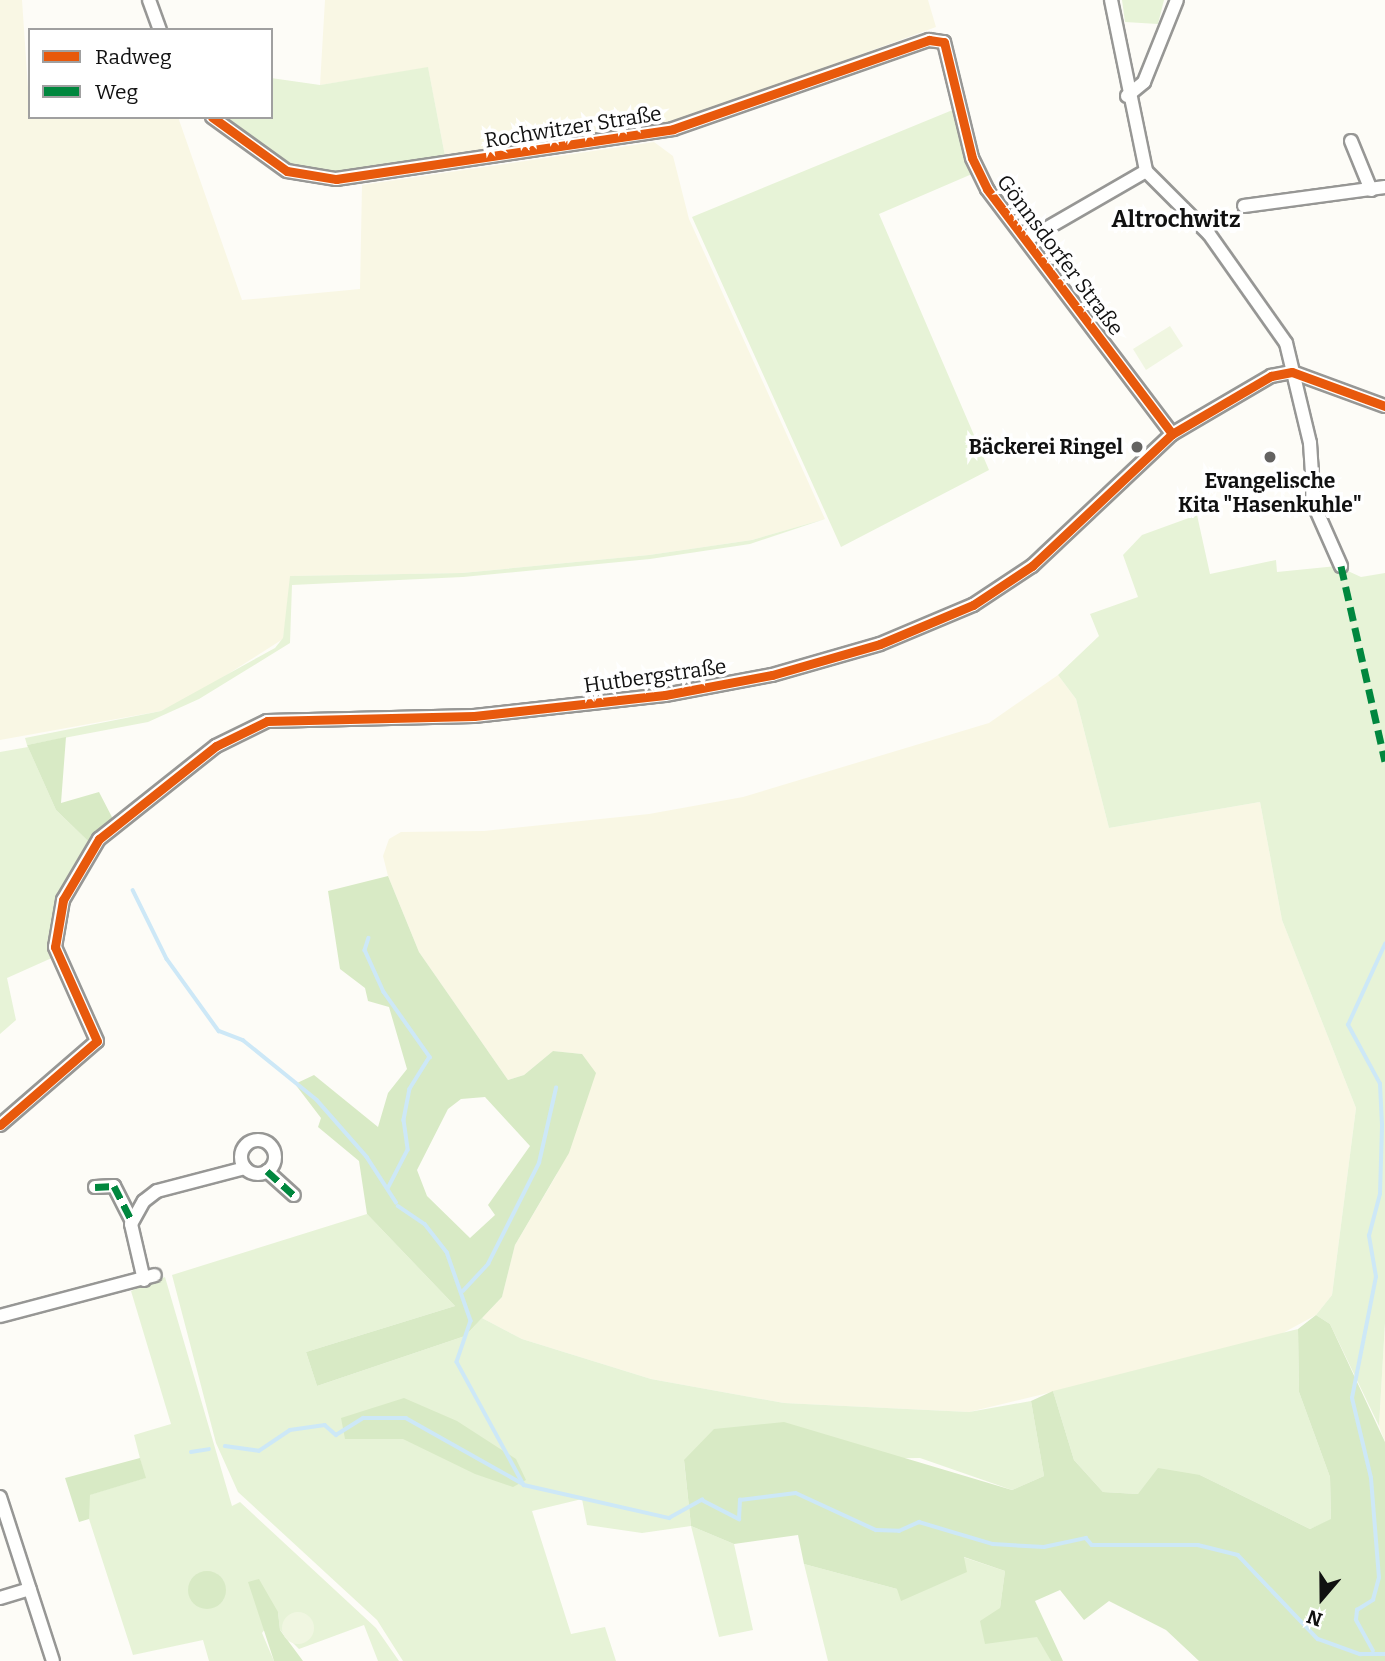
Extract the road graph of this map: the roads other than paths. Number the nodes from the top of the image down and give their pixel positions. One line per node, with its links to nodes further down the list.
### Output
1 (149, 0): 4 (street)
2 (1111, 0): 6 (street)
3 (1177, 0): 6 (street)
4 (159, 28)
5 (944, 42): 7 (street, Rochwitzer Straße); 13 (street, Gönnsdorfer Straße)
6 (1127, 96): 9 (street)
7 (215, 119)
8 (1351, 141): 11 (street)
9 (1146, 171): 13 (street); 14 (street)
10 (1385, 187): 11 (street)
11 (1371, 190): 12 (street)
12 (1244, 206)
13 (1030, 239): 16 (street, Gönnsdorfer Straße)
14 (1292, 372): 15 (street); 16 (street, Hutbergstraße); 17 (street)
15 (1385, 406)
16 (1172, 434): 18 (street, Hutbergstraße)
17 (1341, 566)
18 (0, 1125)
19 (245, 1168): 20 (street); 20 (street); 23 (street)
20 (267, 1171): 22 (street)
21 (95, 1187): 23 (street)
22 (294, 1195)
23 (131, 1219): 24 (street)
24 (0, 1316)
25 (0, 1497): 26 (street)
26 (30, 1589): 27 (street); 28 (street)
27 (0, 1598)
28 (53, 1661)

